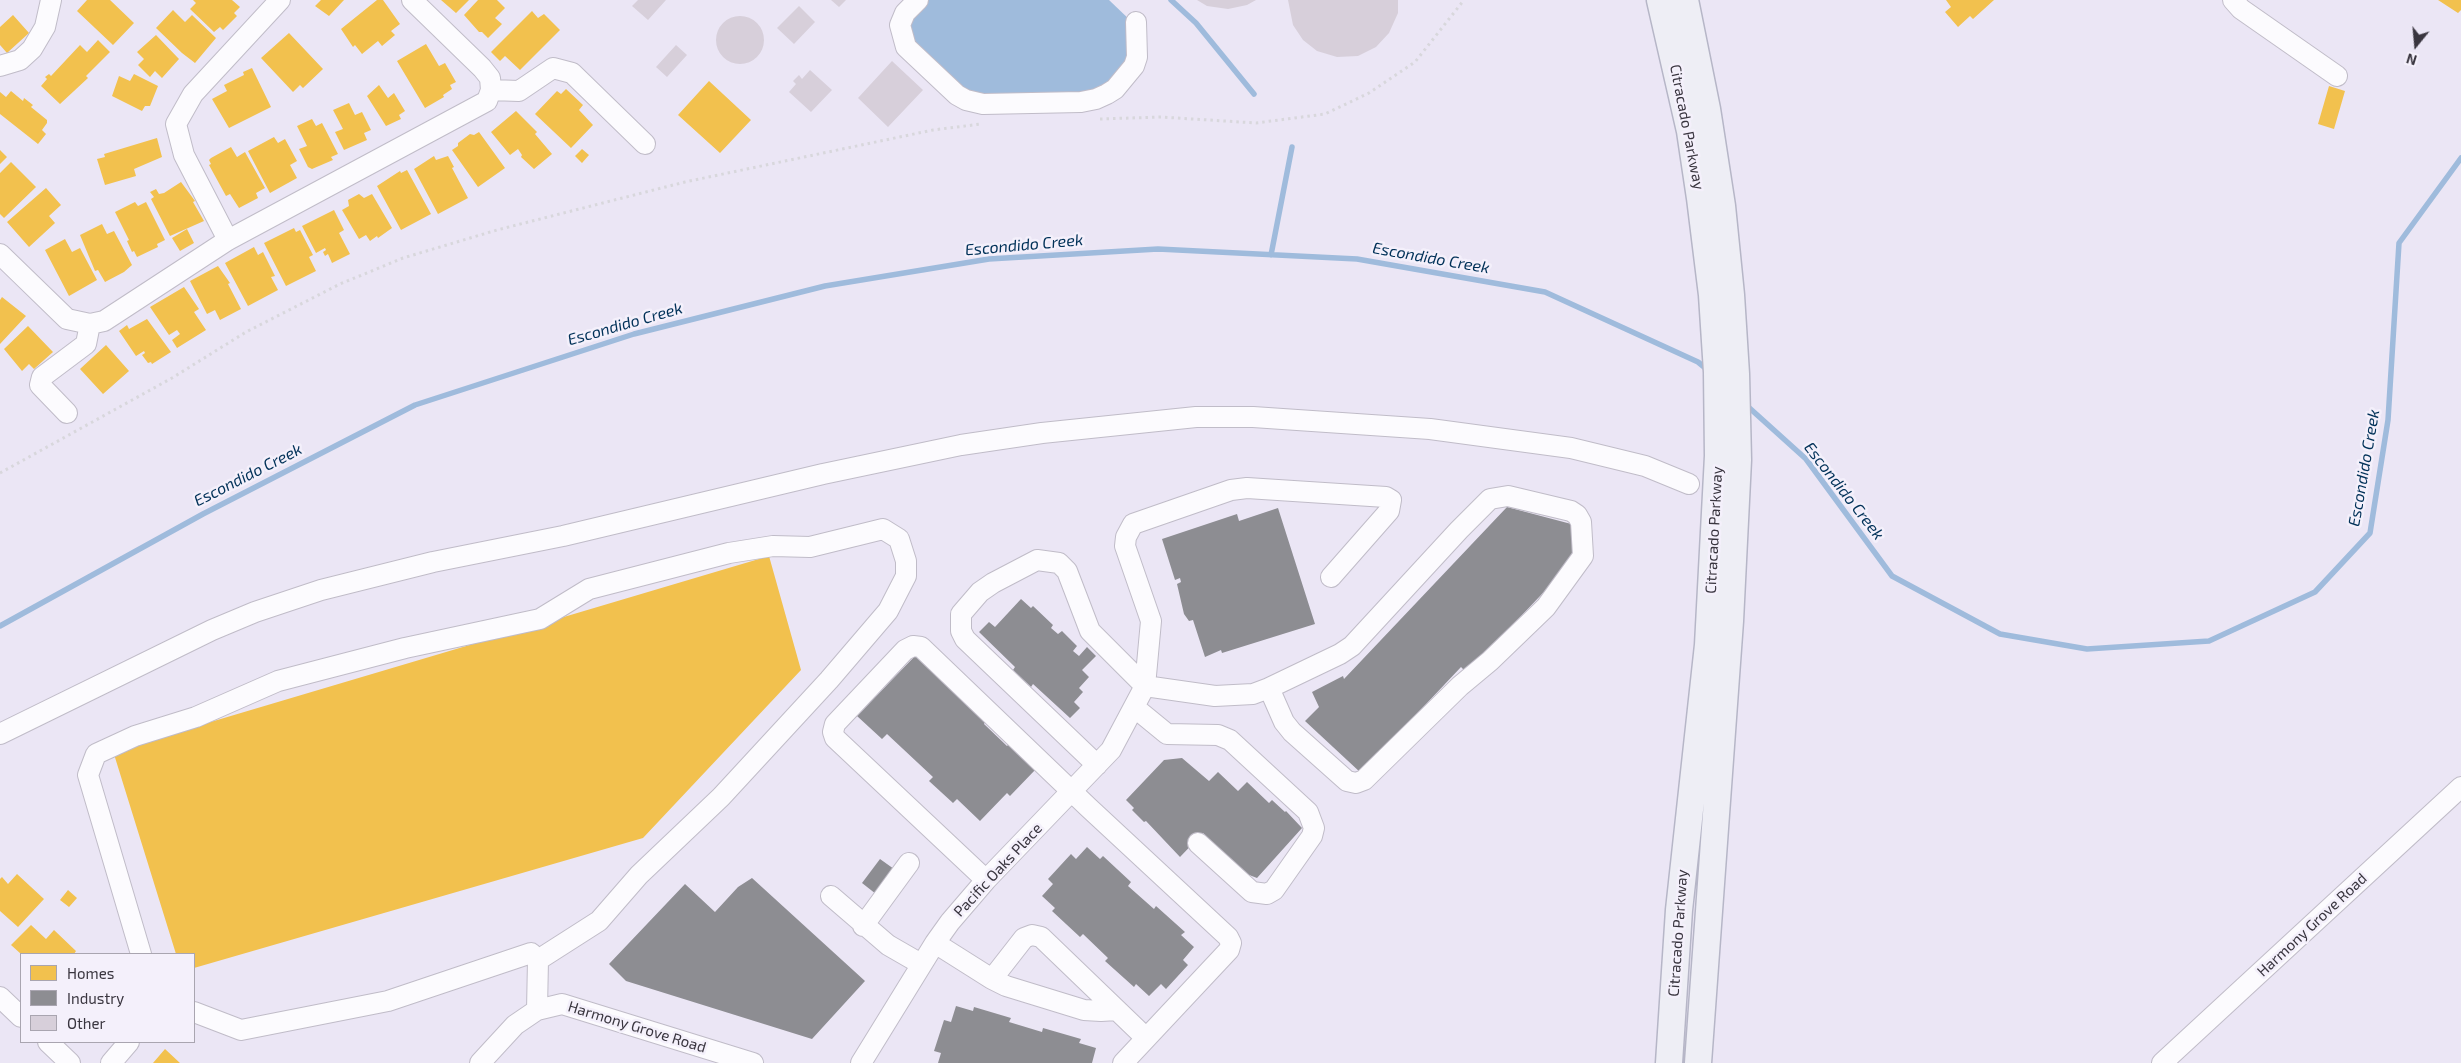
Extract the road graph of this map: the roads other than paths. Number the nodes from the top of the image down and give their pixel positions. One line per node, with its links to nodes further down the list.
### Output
1 (51, 0): 9 (street)
2 (280, 0): 14 (street)
3 (412, 0): 11 (street)
4 (918, 0): 8 (street)
5 (1660, 0): 13 (main road, Citracado Parkway)
6 (1685, 0): 13 (main road, Citracado Parkway)
7 (2233, 0): 10 (street)
8 (1136, 22)
9 (0, 66)
10 (2337, 76)
11 (491, 90): 12 (street); 14 (street)
12 (645, 144)
13 (1711, 202): 18 (main road, Citracado Parkway)
14 (228, 240): 16 (street)
15 (0, 254): 16 (street)
16 (90, 324): 17 (street)
17 (67, 413)
18 (1728, 458): 52 (main road, Citracado Parkway); 53 (main road, Citracado Parkway)
19 (1689, 484): 24 (street)
20 (1331, 577): 21 (street)
21 (1145, 686): 22 (street); 23 (street, Pacific Oaks Place); 25 (street)
22 (1268, 688): 22 (street)
23 (1134, 707): 25 (street, Pacific Oaks Place); 28 (street)
24 (0, 734)
25 (1097, 765): 27 (street, Pacific Oaks Place)
26 (2461, 787): 54 (street, Harmony Grove Road)
27 (1072, 790): 30 (street, Pacific Oaks Place); 30 (street); 43 (street)
28 (1198, 844)
29 (909, 863): 32 (street)
30 (986, 880): 33 (street, Pacific Oaks Place)
31 (831, 896): 32 (street)
32 (863, 926): 36 (street)
33 (935, 942): 36 (street, Pacific Oaks Place); 37 (street)
34 (141, 953): 35 (street)
35 (538, 960): 39 (street); 41 (street)
36 (921, 964): 50 (street, Pacific Oaks Place)
37 (992, 979): 40 (street); 40 (street)
38 (0, 998): 42 (street)
39 (537, 1010): 48 (street, Harmony Grove Road); 49 (street, Harmony Grove Road)
40 (1117, 1010): 43 (street)
41 (195, 1012)
42 (20, 1016)
43 (1146, 1038): 51 (street)
44 (49, 1043): 46 (street)
45 (129, 1043): 47 (street)
46 (70, 1063)
47 (112, 1063)
48 (480, 1063)
49 (753, 1063)
50 (861, 1063)
51 (1123, 1063)
52 (1669, 1063)
53 (1698, 1063)
54 (2162, 1063)

